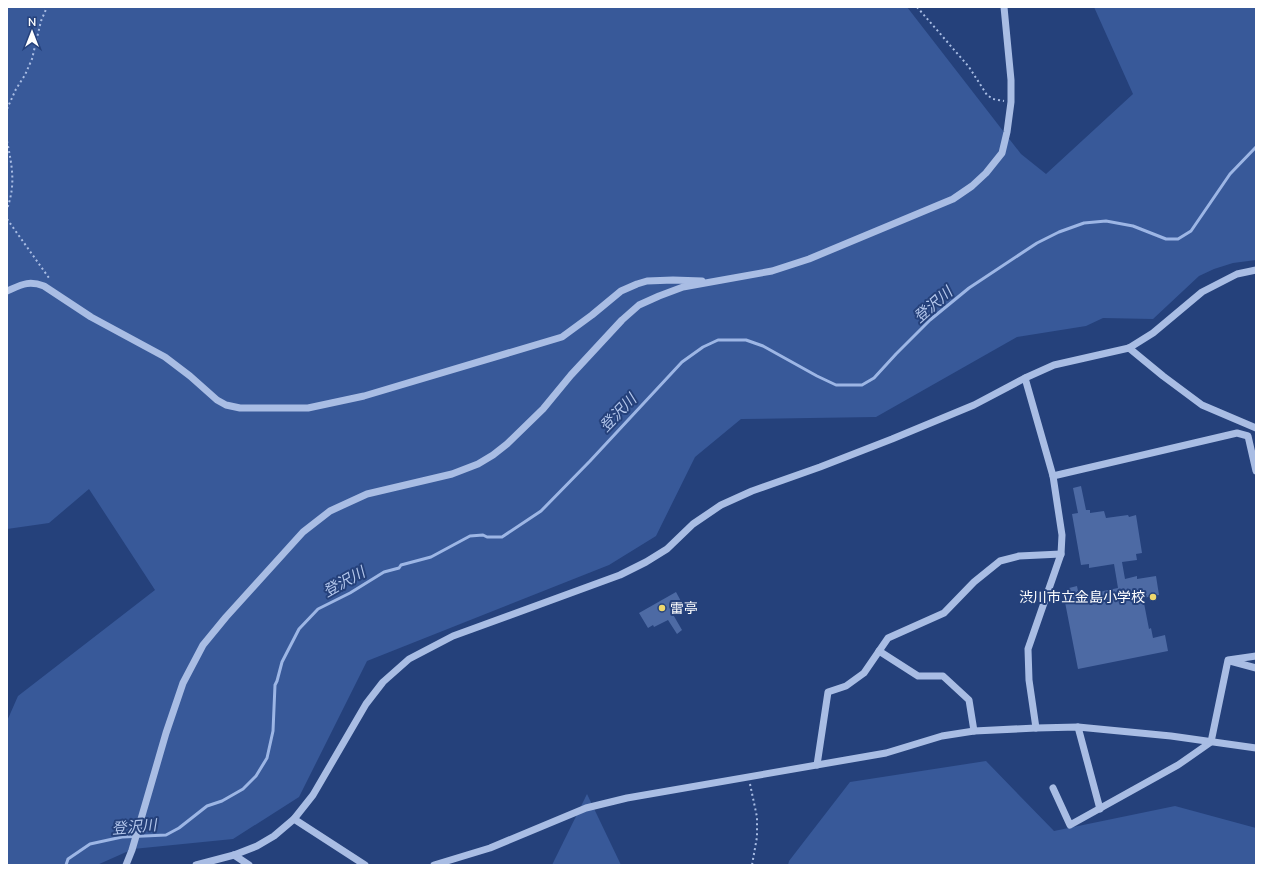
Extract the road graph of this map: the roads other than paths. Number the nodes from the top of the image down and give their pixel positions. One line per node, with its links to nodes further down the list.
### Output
1 (1004, 7): 3 (street)
2 (1256, 270): 5 (street)
3 (715, 281): 4 (street); 25 (street)
4 (7, 291)
5 (1129, 348): 6 (street); 7 (street)
6 (1025, 378): 9 (street); 23 (street)
7 (1256, 428)
8 (1256, 472): 9 (street)
9 (1053, 476): 10 (street)
10 (1061, 554): 11 (street); 16 (street)
11 (879, 651): 17 (street); 20 (street)
12 (1256, 656): 13 (street)
13 (1228, 660): 14 (street); 18 (street)
14 (1256, 668)
15 (1078, 727): 16 (street); 18 (street); 22 (street)
16 (1036, 728): 17 (street)
17 (974, 731): 20 (street)
18 (1211, 742): 19 (street); 22 (street)
19 (1256, 748)
20 (817, 766): 29 (street)
21 (1053, 788): 22 (street)
22 (1100, 809)
23 (294, 819): 24 (street); 28 (street)
24 (234, 856): 26 (street); 27 (street)
25 (126, 865)
26 (196, 865)
27 (249, 865)
28 (364, 865)
29 (434, 865)

